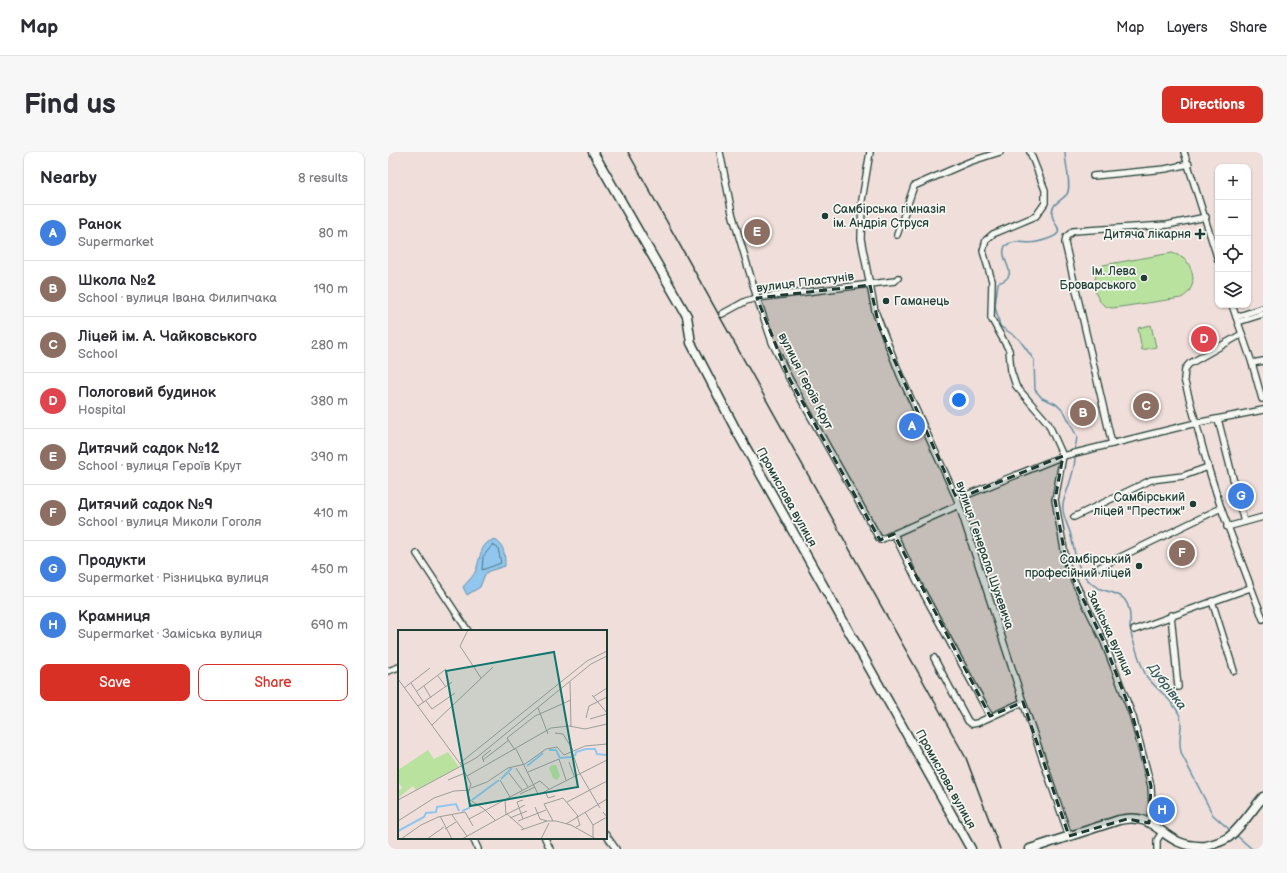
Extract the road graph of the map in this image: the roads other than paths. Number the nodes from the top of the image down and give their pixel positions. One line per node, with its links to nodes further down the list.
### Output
1 (593, 152): 63 (street, Промислова вулиця)
2 (720, 152): 14 (street, вулиця Героїв Крут)
3 (870, 152): 13 (street, вулиця Генерала Шухевича)
4 (1000, 152): 10 (street)
5 (1030, 152): 28 (street)
6 (1184, 152): 7 (street)
7 (1188, 164): 8 (street); 9 (street)
8 (1093, 176)
9 (1206, 218): 11 (street); 27 (street)
10 (897, 234)
11 (1215, 250)
12 (898, 278): 13 (street)
13 (870, 285): 14 (street, вулиця Пластунів); 30 (street, вулиця Генерала Шухевича)
14 (757, 298): 17 (street, вулиця Пластунів); 36 (street, вулиця Героїв Крут)
15 (1233, 308): 19 (street)
16 (1263, 308): 19 (street)
17 (722, 314)
18 (1263, 314): 19 (street)
19 (1237, 320): 20 (street)
20 (1242, 334): 22 (street); 26 (street)
21 (1263, 361): 22 (street)
22 (1252, 363): 23 (street)
23 (1263, 401)
24 (1263, 410): 25 (street)
25 (1218, 419): 26 (street); 34 (street)
26 (1196, 423): 27 (street); 29 (street)
27 (1112, 444): 28 (street)
28 (1062, 456): 30 (street); 53 (street, Заміська вулиця)
29 (1208, 467): 31 (street); 32 (street)
30 (958, 502): 36 (street); 50 (street, вулиця Генерала Шухевича)
31 (1221, 508): 35 (street); 38 (street)
32 (1074, 517)
33 (1263, 517): 34 (street)
34 (1244, 522): 35 (street)
35 (1228, 527): 39 (street)
36 (894, 534): 51 (street)
37 (417, 554): 43 (street)
38 (1100, 567)
39 (1250, 588): 40 (street); 42 (street)
40 (1212, 601): 41 (street); 48 (street)
41 (1171, 616): 44 (street); 49 (street)
42 (1263, 619)
43 (467, 630)
44 (1134, 630)
45 (934, 658): 51 (street)
46 (398, 667): 47 (street)
47 (388, 671)
48 (1234, 671)
49 (1178, 686)
50 (1023, 702): 51 (street); 56 (street, вулиця Генерала Шухевича)
51 (990, 716)
52 (1263, 797): 54 (street)
53 (1149, 823): 54 (street); 56 (street)
54 (1161, 834): 65 (street)
55 (607, 836): 62 (street)
56 (1069, 836): 59 (street)
57 (473, 839): 60 (street)
58 (545, 839): 61 (street)
59 (1051, 846): 64 (street)
60 (478, 849)
61 (550, 849)
62 (616, 849)
63 (971, 849)
64 (1030, 849)
65 (1157, 849)

